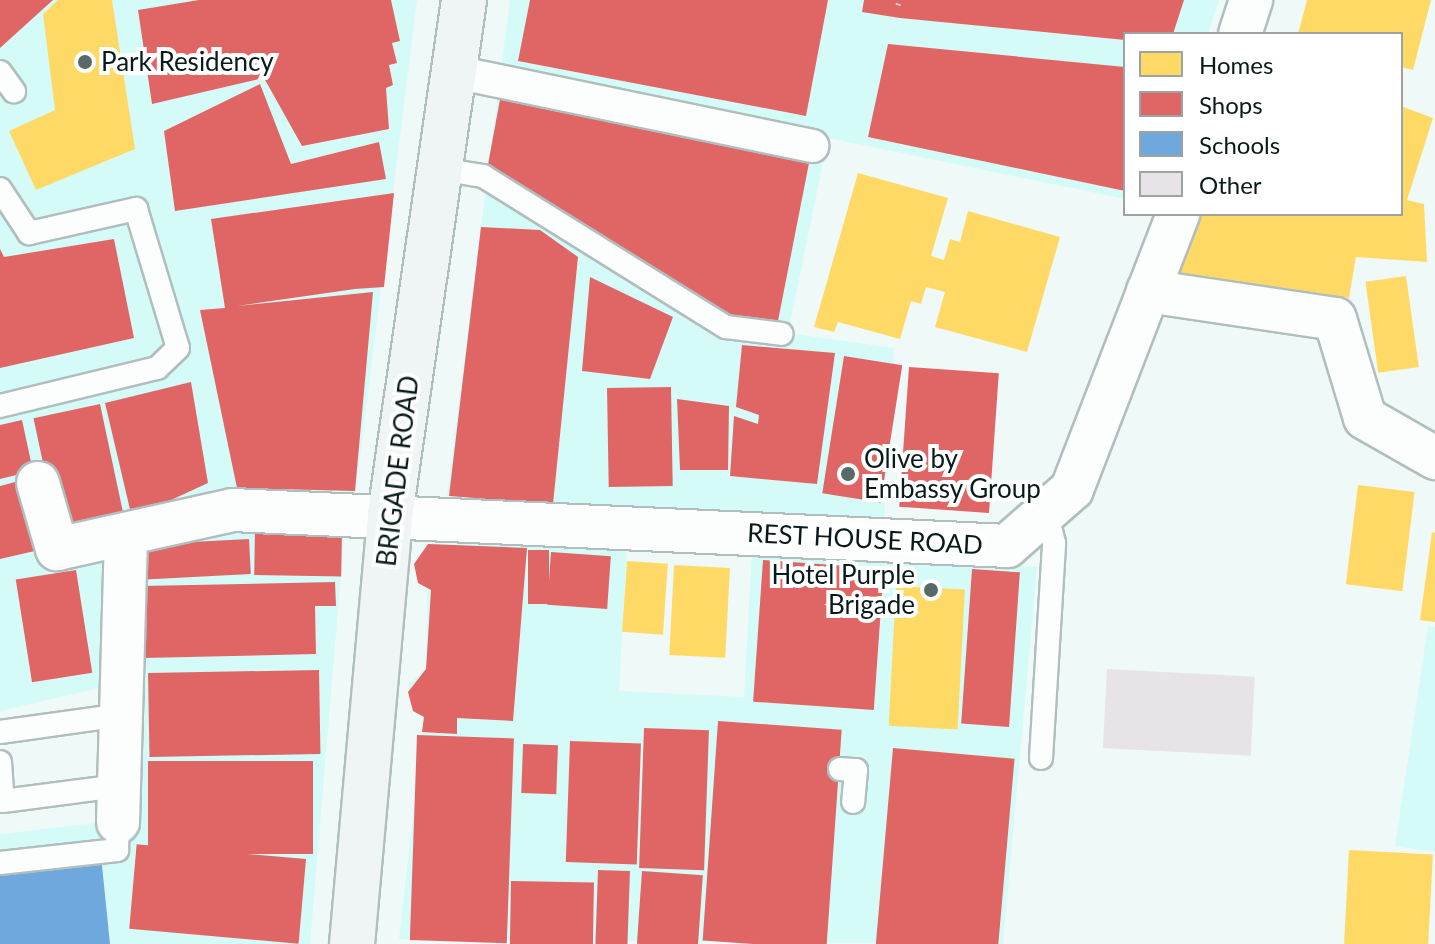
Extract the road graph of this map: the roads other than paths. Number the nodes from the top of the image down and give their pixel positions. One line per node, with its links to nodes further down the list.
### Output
1 (464, 0): 5 (main road, BRIGADE ROAD)
2 (1251, 0): 3 (street)
3 (1241, 32)
4 (0, 72): 6 (lane)
5 (455, 72): 7 (street); 8 (main road, BRIGADE ROAD)
6 (14, 91)
7 (812, 146)
8 (440, 169): 12 (lane); 17 (main road, BRIGADE ROAD)
9 (0, 189): 13 (lane)
10 (1177, 216): 11 (street, REST HOUSE ROAD)
11 (1148, 291): 14 (street); 16 (street, REST HOUSE ROAD)
12 (782, 334)
13 (0, 406)
14 (1435, 458)
15 (38, 483): 18 (street, REST HOUSE ROAD)
16 (1047, 514): 17 (street, REST HOUSE ROAD); 21 (lane)
17 (390, 515): 18 (street, REST HOUSE ROAD); 27 (main road, BRIGADE ROAD)
18 (126, 535): 19 (street)
19 (121, 715): 20 (lane); 25 (street)
20 (0, 732)
21 (1041, 758)
22 (0, 762): 25 (lane)
23 (840, 769): 24 (lane)
24 (853, 802)
25 (118, 804): 26 (lane)
26 (0, 863)
27 (352, 944)

